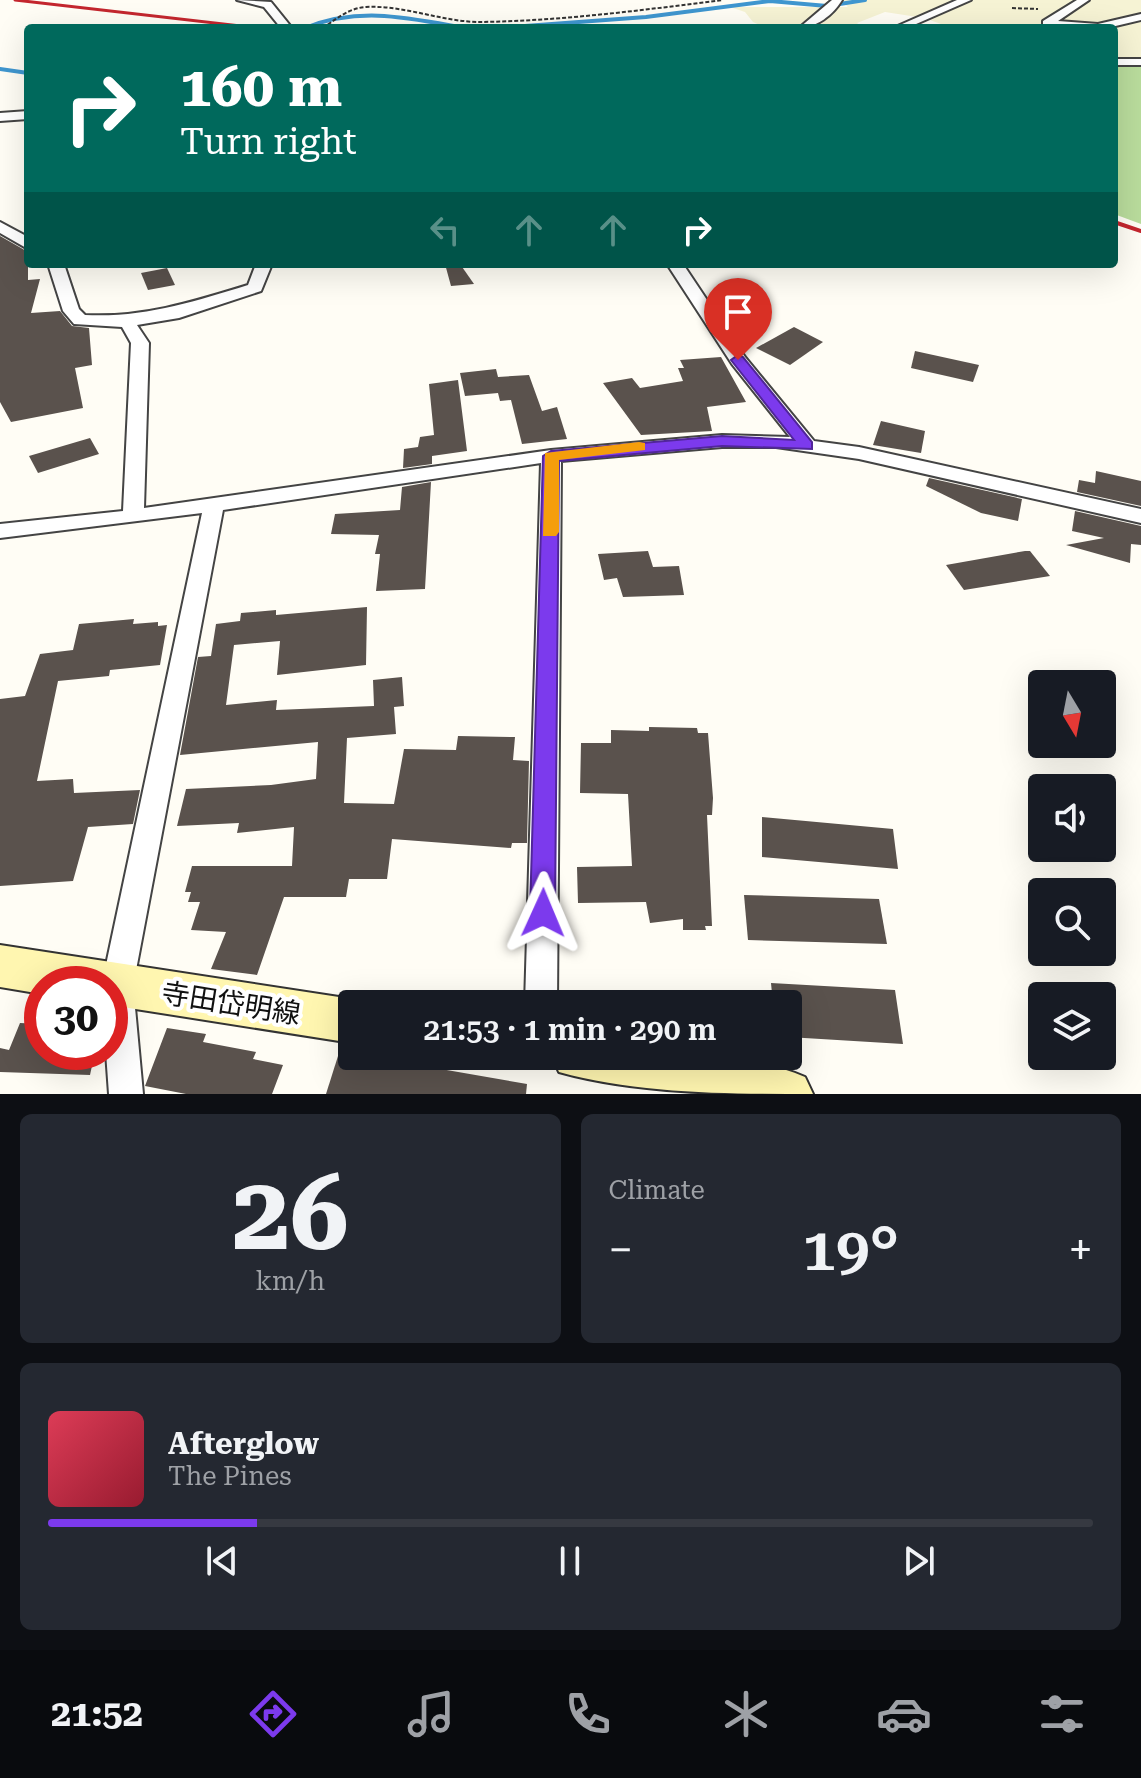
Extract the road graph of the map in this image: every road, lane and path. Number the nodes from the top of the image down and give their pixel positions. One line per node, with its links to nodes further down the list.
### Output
1 (242, 0): 6 (street)
2 (723, 0): 11 (path)
3 (837, 0): 12 (street)
4 (966, 0): 13 (street)
5 (1084, 0): 14 (street)
6 (268, 2): 10 (street)
7 (1012, 8): 8 (path)
8 (1048, 9)
9 (1141, 17): 15 (street)
10 (284, 24)
11 (329, 24)
12 (810, 24)
13 (908, 24)
14 (1060, 24)
15 (1111, 24)
16 (1118, 62): 17 (street)
17 (1141, 62)
18 (24, 115): 19 (street)
19 (0, 117)
20 (0, 227): 21 (street)
21 (24, 242)
22 (57, 268): 25 (street)
23 (262, 268): 25 (street)
24 (678, 268): 26 (street)
25 (127, 322): 29 (street)
26 (807, 445): 27 (street); 30 (street)
27 (551, 456): 28 (street); 36 (street)
28 (214, 504): 29 (street); 33 (street)
29 (133, 516): 31 (street)
30 (1141, 516)
31 (0, 531)
32 (0, 966): 34 (main road, 寺田岱明線)
33 (115, 966)
34 (24, 970)
35 (128, 988): 37 (main road, 寺田岱明線)
36 (541, 990)
37 (338, 1019)
38 (121, 1070): 40 (street)
39 (654, 1070): 41 (main road)
40 (126, 1094)
41 (788, 1094)

